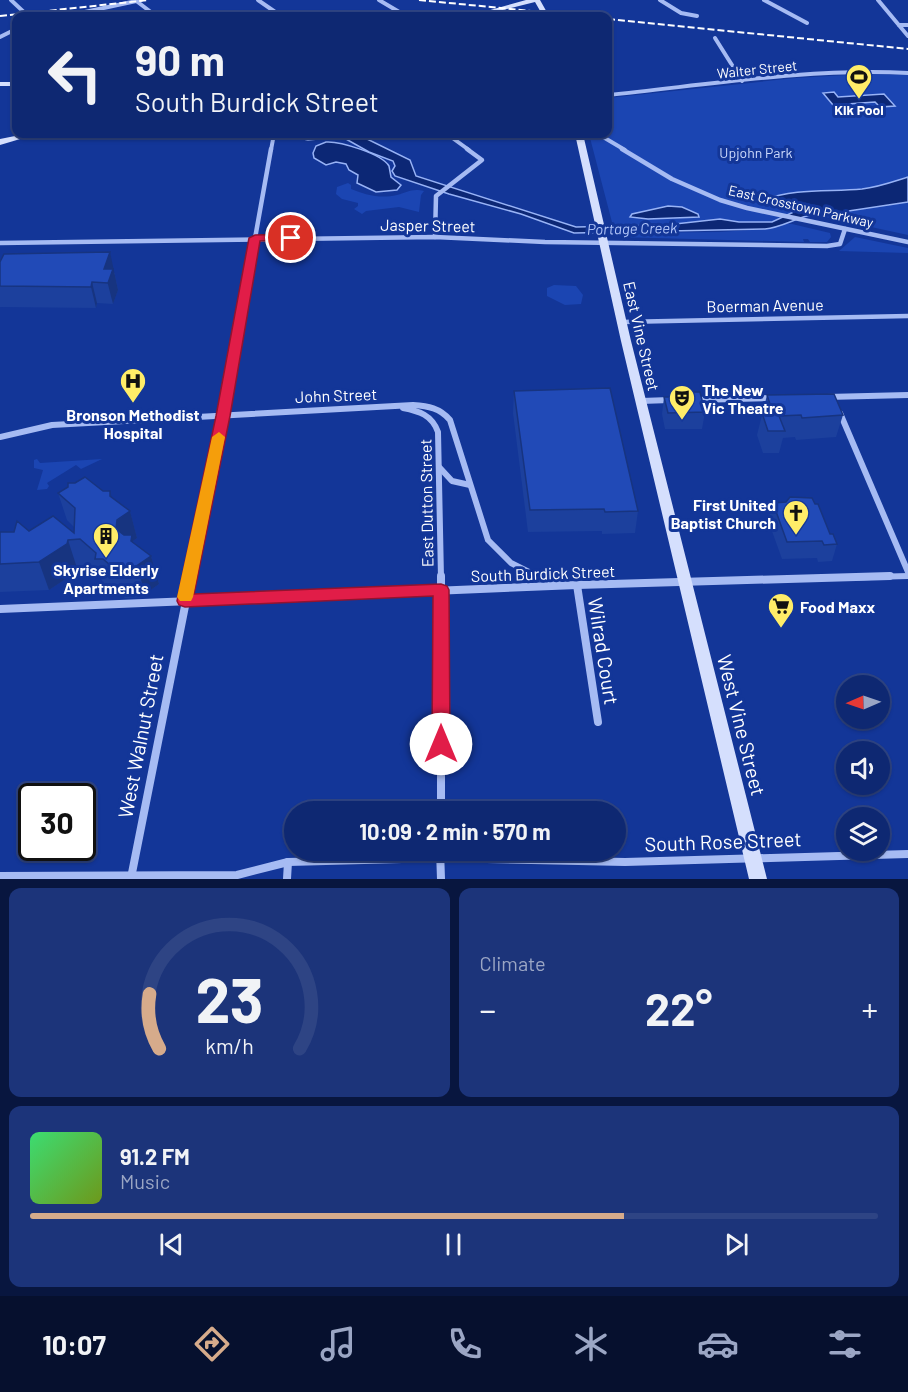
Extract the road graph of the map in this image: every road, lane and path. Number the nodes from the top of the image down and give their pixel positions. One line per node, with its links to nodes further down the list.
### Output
1 (11, 0): 9 (street)
2 (137, 0): 10 (street); 11 (street)
3 (258, 0): 12 (street)
4 (379, 0): 13 (street)
5 (535, 0): 14 (street)
6 (660, 0): 15 (street)
7 (764, 0): 16 (street)
8 (878, 0): 17 (street)
9 (24, 12)
10 (84, 12)
11 (151, 12)
12 (275, 12)
13 (399, 12)
14 (488, 12)
15 (697, 16)
16 (807, 23)
17 (899, 25): 18 (street); 19 (street)
18 (908, 25)
19 (908, 36)
20 (715, 38): 22 (street)
21 (908, 73): 22 (street, Walter Street)
22 (742, 81): 23 (street, Walter Street)
23 (612, 95)
24 (16, 138): 29 (street)
25 (273, 138): 33 (street, West Walnut Street)
26 (452, 138): 32 (street)
27 (580, 138): 31 (street, East Vine Street)
28 (605, 138): 30 (street, East Crosstown Parkway)
29 (0, 142)
30 (844, 229): 31 (street, Jasper Street); 35 (street, East Crosstown Parkway)
31 (601, 234): 32 (street, Jasper Street); 37 (street, East Vine Street)
32 (435, 237): 33 (street, Jasper Street)
33 (255, 238): 34 (street, Jasper Street); 46 (street, West Walnut Street)
34 (0, 243)
35 (908, 243)
36 (908, 316): 37 (street, Boerman Avenue)
37 (622, 322): 44 (street, East Vine Street)
38 (908, 395): 40 (street)
39 (821, 397): 40 (street)
40 (833, 397): 50 (street)
41 (776, 398): 43 (street)
42 (680, 400): 44 (street)
43 (692, 400)
44 (640, 401): 51 (street, East Vine Street)
45 (397, 406): 46 (street, John Street); 48 (street, East Dutton Street); 49 (street, John Street)
46 (223, 416): 47 (street, John Street); 55 (street, West Walnut Street)
47 (0, 437)
48 (438, 465): 49 (street); 54 (street, East Dutton Street)
49 (470, 485): 52 (street, John Street)
50 (908, 574): 51 (street, South Burdick Street)
51 (685, 581): 53 (street, South Burdick Street); 60 (street, West Vine Street)
52 (568, 585): 53 (street, South Burdick Street); 54 (street, South Burdick Street)
53 (577, 585): 57 (street, Wilrad Court)
54 (441, 590): 55 (street, South Burdick Street); 58 (street, East Dutton Street)
55 (185, 601): 56 (street, South Burdick Street); 66 (street, West Walnut Street)
56 (0, 609)
57 (598, 722)
58 (441, 801)
59 (908, 854): 60 (street, South Rose Street)
60 (753, 857): 63 (street, South Rose Street); 69 (street, West Vine Street)
61 (307, 861): 64 (street, South Rose Street)
62 (440, 861): 68 (street)
63 (601, 861)
64 (288, 862): 66 (street, South Rose Street); 67 (street)
65 (0, 876): 66 (street, South Rose Street)
66 (131, 877)
67 (287, 879)
68 (441, 879)
69 (758, 879)

